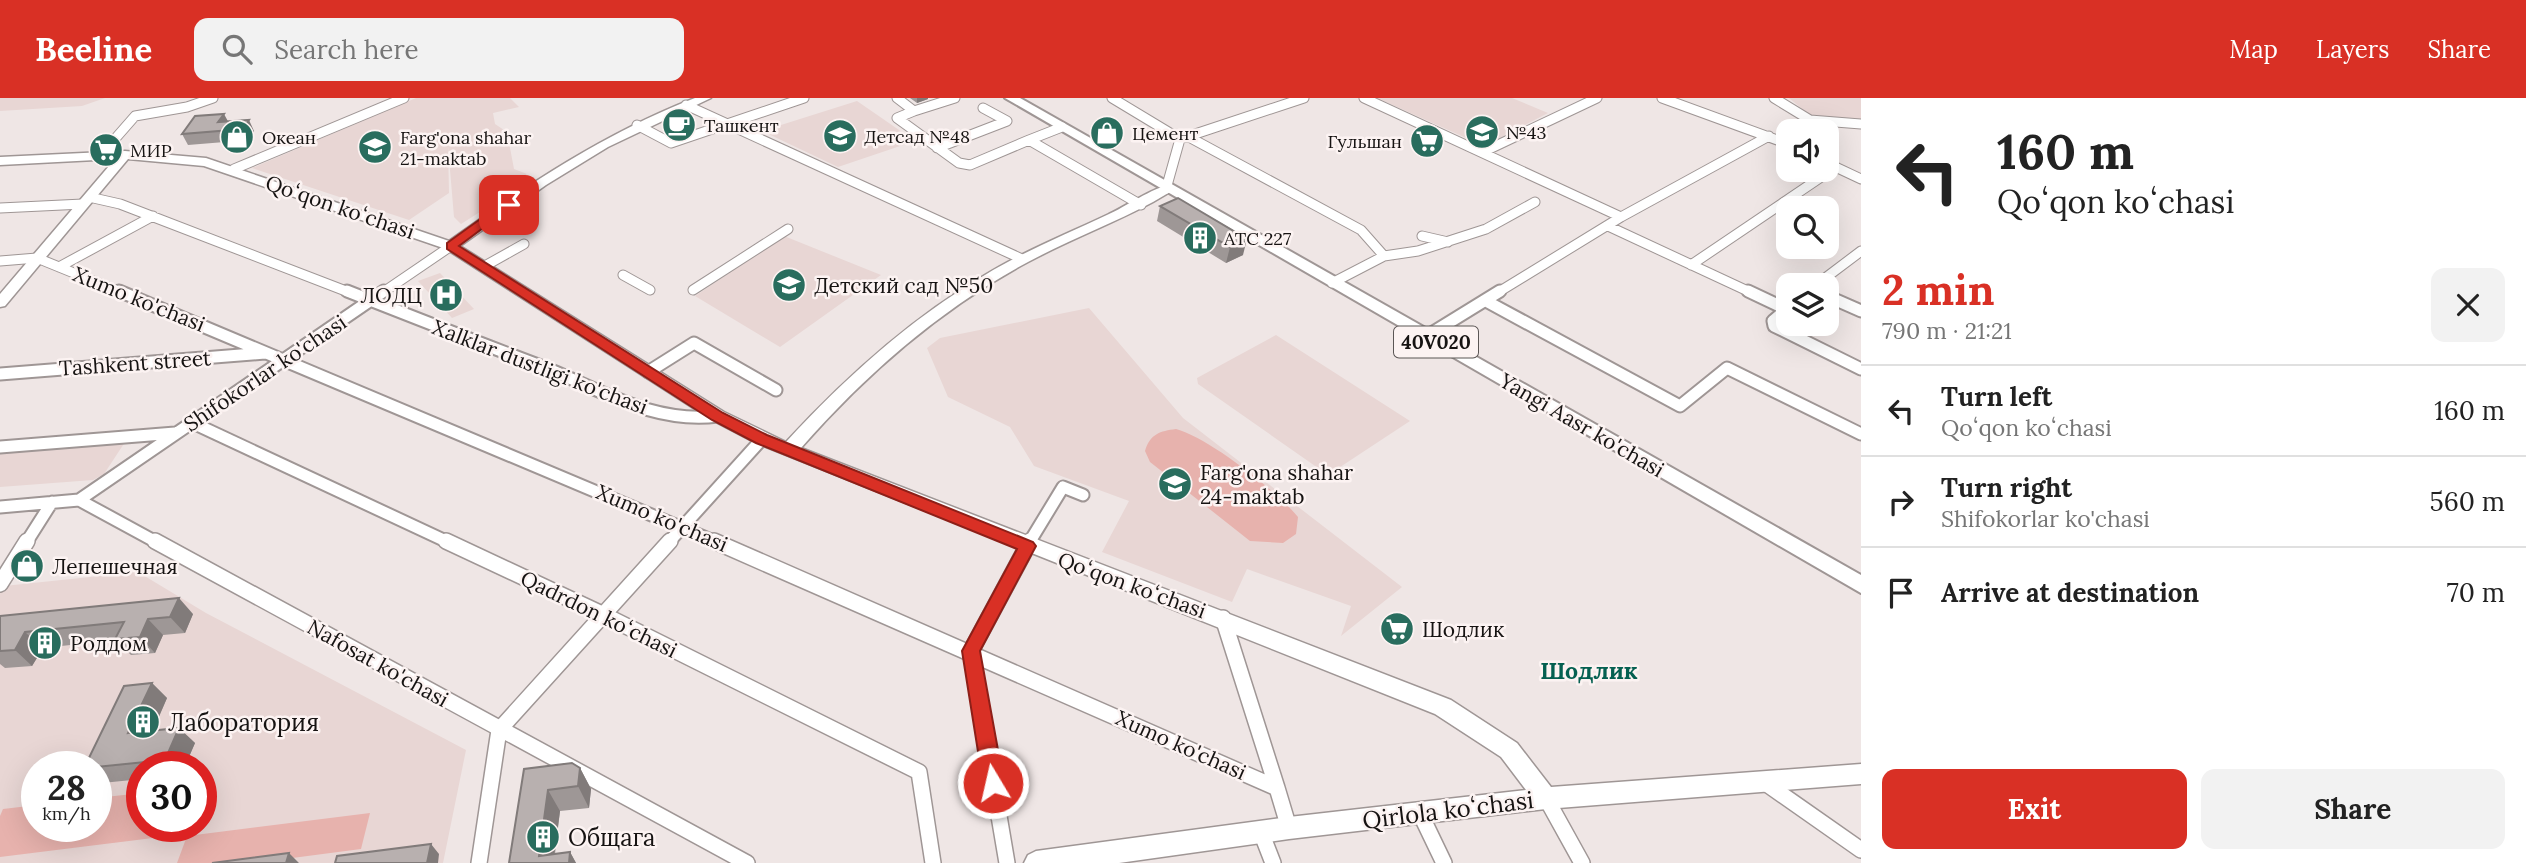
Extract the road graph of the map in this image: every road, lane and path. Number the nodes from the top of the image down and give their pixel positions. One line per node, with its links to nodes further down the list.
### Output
1 (213, 98): 31 (street)
2 (404, 98): 34 (street)
3 (705, 98): 15 (street, Shifokorlar ko'chasi)
4 (804, 98): 18 (street)
5 (897, 98): 17 (street)
6 (955, 98): 17 (street)
7 (1011, 98): 22 (main road, Yangi Aasr ko'chasi / 40V020)
8 (1112, 98): 25 (street)
9 (1304, 98): 25 (street)
10 (1364, 98): 29 (street)
11 (1597, 98): 29 (street)
12 (1662, 98): 14 (street)
13 (1773, 98): 19 (street)
14 (1679, 100): 24 (street)
15 (686, 105): 18 (street); 21 (street, Shifokorlar ko'chasi)
16 (983, 108): 28 (street)
17 (914, 111): 28 (street)
18 (724, 122): 21 (street); 53 (street)
19 (1844, 123): 20 (street); 23 (street)
20 (1861, 124)
21 (637, 125): 49 (street, Shifokorlar ko'chasi)
22 (1062, 127): 27 (street); 37 (main road, Yangi Aasr ko'chasi / 40V020)
23 (1861, 131)
24 (1769, 136): 26 (street); 43 (street)
25 (1183, 137): 37 (street); 50 (street)
26 (1776, 139)
27 (1029, 141): 28 (street); 40 (street)
28 (937, 148)
29 (1483, 152): 43 (street)
30 (125, 155): 31 (street, Qoʻqon koʻchasi); 34 (street, Qoʻqon koʻchasi); 38 (street)
31 (100, 156): 32 (street, Qoʻqon koʻchasi)
32 (0, 162)
33 (1839, 168): 35 (street)
34 (234, 169): 49 (street, Qoʻqon koʻchasi)
35 (1861, 179)
36 (1808, 182): 55 (street)
37 (1166, 189): 40 (street); 60 (main road, Yangi Aasr ko'chasi / 40V020)
38 (86, 200): 41 (street, Xalklar dustligi ko'chasi); 42 (street, Xalklar dustligi ko'chasi); 52 (street)
39 (1535, 202): 47 (street)
40 (1141, 205): 53 (street)
41 (0, 208)
42 (153, 216): 56 (street); 65 (street, Xalklar dustligi ko'chasi)
43 (1621, 217): 44 (street)
44 (1608, 226): 55 (street); 63 (street)
45 (788, 229): 62 (street)
46 (1422, 236): 47 (street)
47 (1448, 242): 50 (street)
48 (524, 244): 57 (street)
49 (451, 246): 57 (street, Qoʻqon koʻchasi); 65 (street, Shifokorlar ko'chasi)
50 (1384, 256): 60 (street)
51 (1859, 256): 58 (street)
52 (37, 258): 54 (street, Xumo ko'chasi); 56 (street, Xumo ko'chasi); 66 (street)
53 (1022, 259): 83 (street)
54 (0, 261)
55 (1691, 265): 67 (street)
56 (58, 267): 71 (street, Xumo ko'chasi)
57 (483, 267): 74 (street, Qoʻqon koʻchasi)
58 (1834, 273)
59 (624, 275): 61 (street)
60 (1332, 283): 69 (main road, Yangi Aasr ko'chasi / 40V020)
61 (650, 290)
62 (693, 290)
63 (1486, 300): 69 (street); 80 (street)
64 (1839, 301): 68 (street)
65 (370, 302): 72 (street, Shifokorlar ko'chasi); 77 (street, Xalklar dustligi ko'chasi)
66 (0, 303)
67 (1776, 304)
68 (1861, 311)
69 (1427, 336): 91 (main road, Yangi Aasr ko'chasi / 40V020)
70 (1794, 336): 73 (street)
71 (270, 352): 72 (street, Xumo ko'chasi); 75 (street, Tashkent street)
72 (286, 359): 78 (street, Shifokorlar ko'chasi); 88 (street, Xumo ko'chasi)
73 (1861, 369)
74 (648, 372): 76 (street); 77 (street, Qoʻqon koʻchasi)
75 (0, 374)
76 (776, 390)
77 (718, 416): 81 (street, Qoʻqon koʻchasi)
78 (192, 423): 79 (street, Shifokorlar ko'chasi); 92 (street, Qadrdon koʻchasi)
79 (175, 433): 82 (street); 85 (street, Shifokorlar ko'chasi)
80 (1861, 434)
81 (762, 439): 83 (street, Qoʻqon koʻchasi); 88 (street)
82 (0, 447)
83 (789, 450): 89 (street, Qoʻqon koʻchasi)
84 (1083, 495): 89 (street)
85 (79, 500): 86 (street); 95 (street, Nafosat ko'chasi)
86 (52, 502): 87 (street); 90 (street)
87 (0, 507)
88 (684, 527): 92 (street); 94 (street, Xumo ko'chasi)
89 (1027, 546): 93 (street, Qoʻqon koʻchasi); 94 (street)
90 (0, 583)
91 (1861, 585)
92 (604, 615): 95 (street); 107 (street, Qadrdon koʻchasi)
93 (1223, 618): 98 (street); 99 (street, Qoʻqon koʻchasi)
94 (971, 651): 98 (street, Xumo ko'chasi); 108 (street)
95 (499, 730): 105 (street); 106 (street, Nafosat ko'chasi)
96 (1861, 774): 97 (street, Qirlola koʻchasi)
97 (1764, 781): 99 (street, Qirlola koʻchasi); 103 (street)
98 (1277, 788): 101 (street)
99 (1546, 798): 100 (street, Qirlola koʻchasi); 112 (street)
100 (1420, 813): 101 (street, Qirlola koʻchasi); 111 (street)
101 (1289, 828): 102 (street, Qirlola koʻchasi)
102 (1261, 832): 104 (street, Qirlola koʻchasi); 110 (street)
103 (1861, 850)
104 (1097, 859): 109 (street, Qirlola koʻchasi)
105 (479, 863)
106 (747, 863)
107 (933, 863)
108 (1007, 863)
109 (1036, 863)
110 (1273, 863)
111 (1444, 863)
112 (1582, 863)

